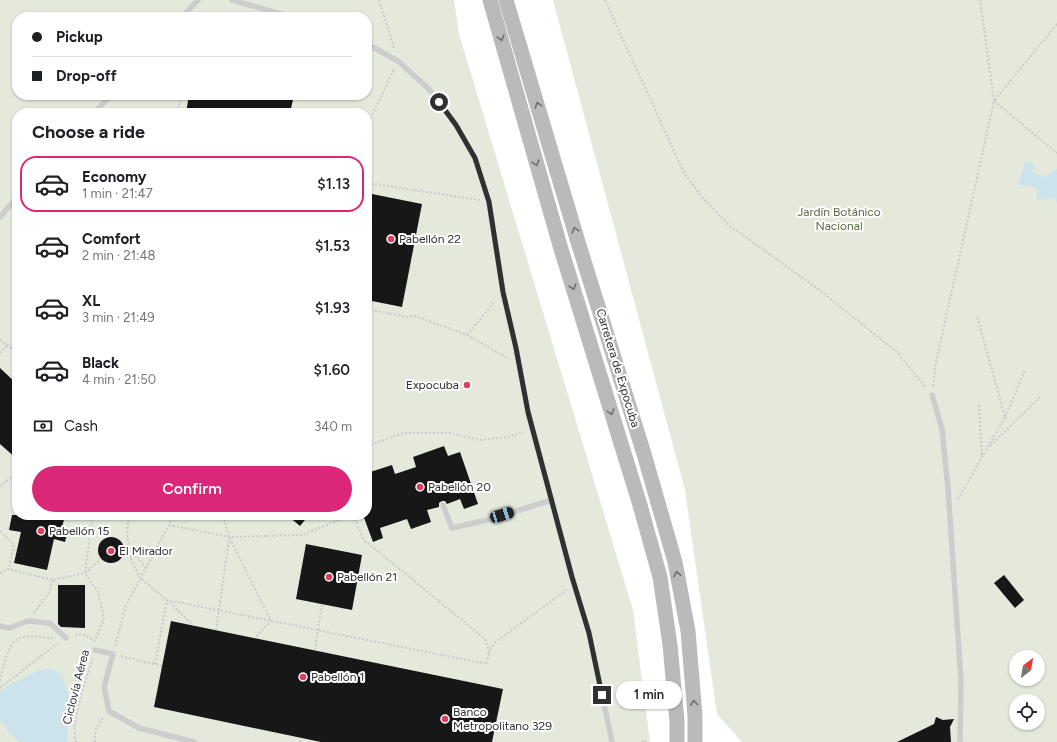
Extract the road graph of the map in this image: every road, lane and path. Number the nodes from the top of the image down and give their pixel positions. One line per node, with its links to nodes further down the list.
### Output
1 (198, 0): 8 (lane)
2 (232, 0): 9 (lane)
3 (379, 0): 12 (path)
4 (490, 0): 91 (main road, Carretera de Expocuba, one-way to 91)
5 (506, 0): 92 (main road, Carretera de Expocuba, one-way to 5)
6 (605, 0): 32 (path)
7 (980, 0): 14 (path)
8 (187, 12)
9 (274, 12)
10 (1057, 24): 14 (path)
11 (372, 47): 12 (lane)
12 (398, 61): 16 (path); 19 (lane)
13 (106, 100): 15 (lane)
14 (994, 101): 17 (path); 32 (path)
15 (99, 108)
16 (372, 116)
17 (1057, 153)
18 (372, 184): 19 (path)
19 (489, 202): 22 (lane)
20 (12, 203): 21 (lane)
21 (0, 217)
22 (503, 292): 25 (path); 30 (lane)
23 (372, 310): 25 (path)
24 (977, 316): 35 (path)
25 (467, 335): 30 (path)
26 (0, 340): 27 (path)
27 (8, 345): 28 (path); 29 (path)
28 (12, 349)
29 (0, 353)
30 (519, 364): 36 (lane)
31 (1025, 370): 35 (path)
32 (932, 395): 44 (lane)
33 (1040, 396): 38 (path)
34 (980, 405): 39 (path)
35 (1005, 417): 38 (path)
36 (533, 430): 37 (path); 42 (lane)
37 (372, 444)
38 (987, 449): 39 (path)
39 (982, 456): 44 (path)
40 (12, 477): 41 (path)
41 (0, 486)
42 (552, 500): 43 (lane); 60 (lane)
43 (443, 505)
44 (950, 513): 93 (lane)
45 (92, 520): 59 (path)
46 (129, 520): 54 (path)
47 (171, 520): 51 (path)
48 (224, 520): 53 (path)
49 (339, 520): 53 (path)
50 (354, 520): 76 (path)
51 (169, 525): 53 (path); 56 (path)
52 (0, 531): 57 (path)
53 (229, 537): 65 (path); 67 (path)
54 (130, 557): 56 (path); 61 (path)
55 (101, 559): 59 (path)
56 (145, 568): 61 (path)
57 (9, 569): 58 (path); 62 (path)
58 (0, 573)
59 (85, 573): 62 (path); 72 (path, Ciclovía Aérea)
60 (572, 577): 76 (path); 88 (lane)
61 (140, 578): 63 (path); 77 (path)
62 (53, 580): 66 (path)
63 (167, 600): 65 (path); 68 (path); 78 (path)
64 (322, 604): 71 (path)
65 (218, 611): 67 (path); 70 (path)
66 (28, 621): 69 (lane); 72 (lane)
67 (271, 621): 71 (path); 73 (path)
68 (193, 625)
69 (0, 626)
70 (216, 630)
71 (318, 631): 75 (path); 76 (path)
72 (66, 638): 80 (path, Ciclovía Aérea); 81 (path)
73 (255, 638)
74 (95, 650): 77 (lane); 84 (path, Ciclovía Aérea)
75 (315, 650)
76 (489, 652)
77 (113, 654): 78 (path); 82 (lane)
78 (155, 664): 79 (path)
79 (162, 666)
80 (0, 681)
81 (0, 688)
82 (109, 711): 85 (path); 86 (lane)
83 (300, 738): 87 (path)
84 (76, 742)
85 (94, 742)
86 (194, 742)
87 (300, 742)
88 (612, 742)
89 (642, 742): 90 (path)
90 (646, 742)
91 (677, 742)
92 (695, 742)
93 (960, 742)

